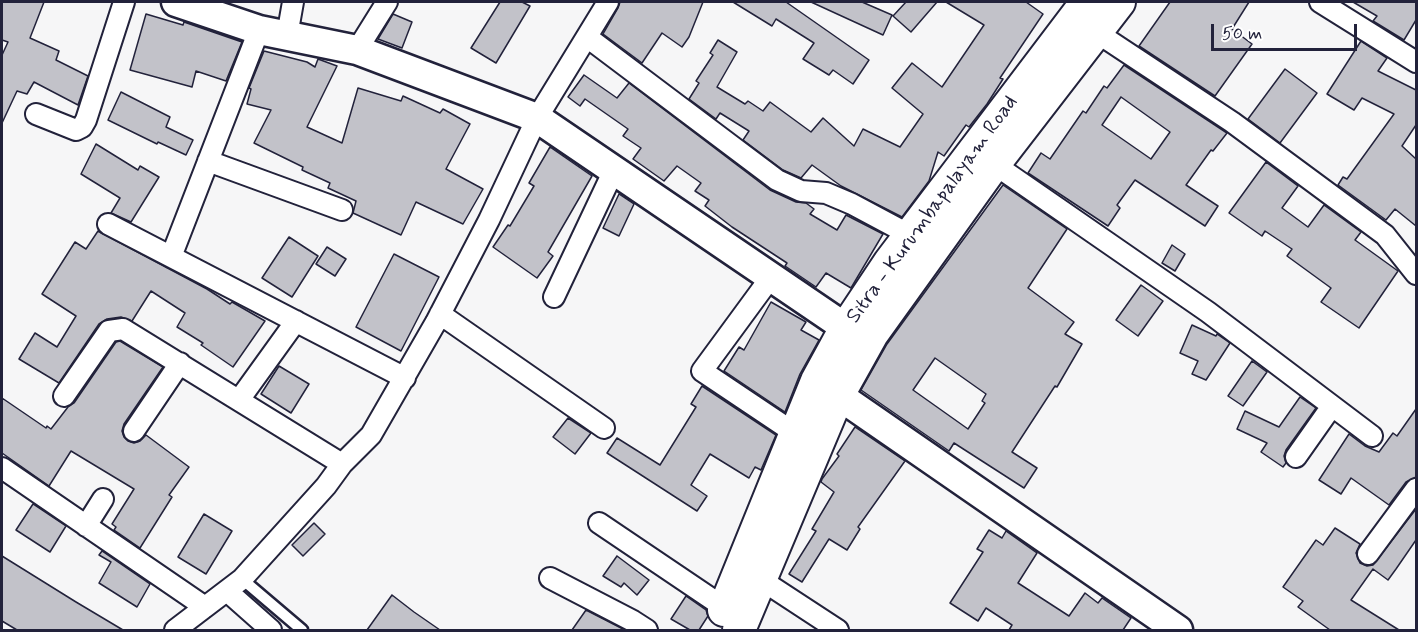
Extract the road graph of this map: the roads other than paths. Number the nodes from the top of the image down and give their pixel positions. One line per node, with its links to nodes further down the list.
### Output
1 (124, 2): 15 (street)
2 (176, 2): 9 (street)
3 (293, 2): 11 (street)
4 (387, 2): 13 (street)
5 (608, 2): 12 (street)
6 (1087, 2): 22 (main road, Sitra - Kurumbapalayam Road)
7 (1119, 2): 10 (main road)
8 (1320, 2): 14 (street)
9 (259, 30): 11 (street); 17 (street)
10 (1096, 32): 18 (main road); 24 (street)
11 (287, 36): 13 (street)
12 (587, 37): 16 (street); 22 (street)
13 (357, 50): 16 (street)
14 (1416, 62)
15 (36, 114)
16 (537, 118): 19 (street); 27 (street)
17 (208, 160): 20 (street); 23 (street)
18 (994, 165): 32 (main road); 35 (street)
19 (614, 170): 25 (street); 26 (street)
20 (342, 210)
21 (108, 224): 23 (street)
22 (910, 235): 29 (main road, Sitra - Kurumbapalayam Road)
23 (171, 256): 28 (street)
24 (1416, 274)
25 (771, 276): 29 (street); 38 (street)
26 (554, 297)
27 (440, 314): 31 (street); 36 (street)
28 (297, 321): 31 (street); 34 (street)
29 (846, 328): 32 (main road, Sitra - Kurumbapalayam Road)
30 (180, 363): 33 (street); 34 (street); 37 (street)
31 (405, 378): 41 (street)
32 (827, 388): 38 (main road, Sitra - Kurumbapalayam Road); 49 (main road); 58 (street)
33 (64, 396)
34 (239, 400): 41 (street)
35 (1332, 406): 39 (street); 40 (street)
36 (604, 428)
37 (134, 431)
38 (796, 434): 52 (main road, Sitra - Kurumbapalayam Road)
39 (1372, 436)
40 (1296, 456)
41 (342, 465): 50 (street)
42 (2, 468): 46 (street)
43 (1416, 489): 47 (street)
44 (103, 500): 46 (street)
45 (599, 523): 52 (street)
46 (86, 526): 51 (street)
47 (1368, 554)
48 (550, 578): 56 (street)
49 (760, 579): 52 (main road); 57 (street)
50 (235, 585): 51 (street); 54 (street); 55 (lane)
51 (206, 607): 53 (street)
52 (727, 623)
53 (175, 630)
54 (271, 630)
55 (302, 630)
56 (647, 630)
57 (838, 630)
58 (1178, 630)

